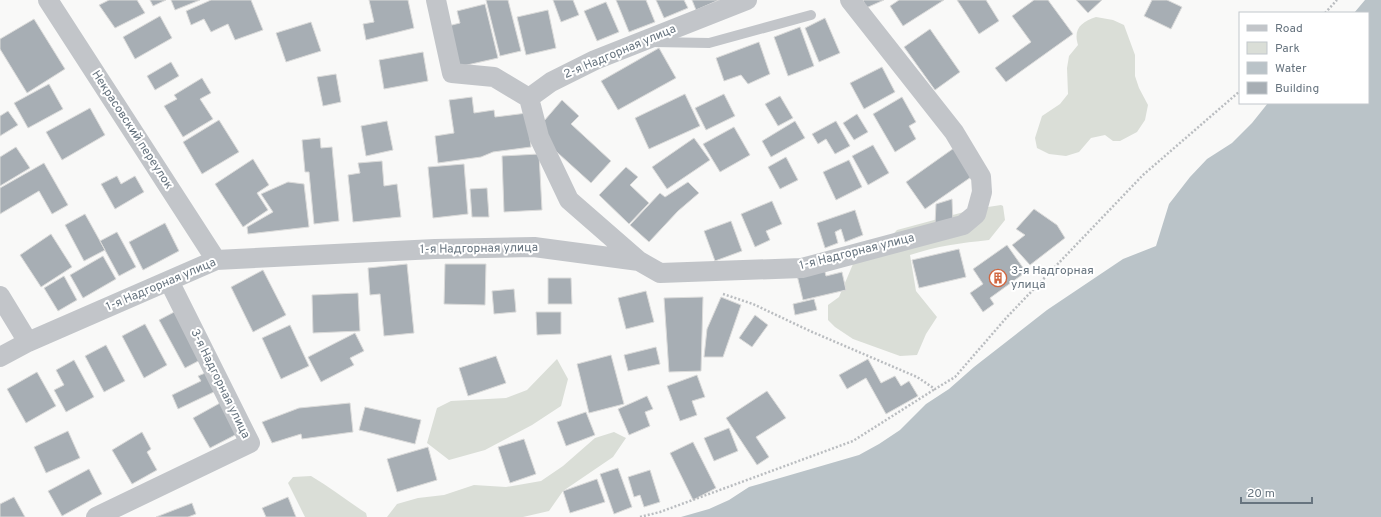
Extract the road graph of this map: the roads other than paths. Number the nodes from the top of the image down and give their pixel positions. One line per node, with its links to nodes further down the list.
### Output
1 (48, 0): 8 (street, Некрасовский переулок)
2 (436, 0): 7 (street)
3 (747, 0): 6 (street, 2-я Надгорная улица)
4 (850, 0): 9 (street, 1-я Надгорная улица)
5 (811, 15): 6 (lane)
6 (644, 41): 7 (street, 2-я Надгорная улица)
7 (529, 98): 9 (street)
8 (216, 260): 9 (street, 1-я Надгорная улица); 10 (street, 1-я Надгорная улица)
9 (639, 261)
10 (169, 281): 12 (street, 1-я Надгорная улица); 14 (street, 3-я Надгорная улица)
11 (0, 296): 12 (street)
12 (28, 342): 13 (street, 1-я Надгорная улица)
13 (0, 357)
14 (96, 517)

